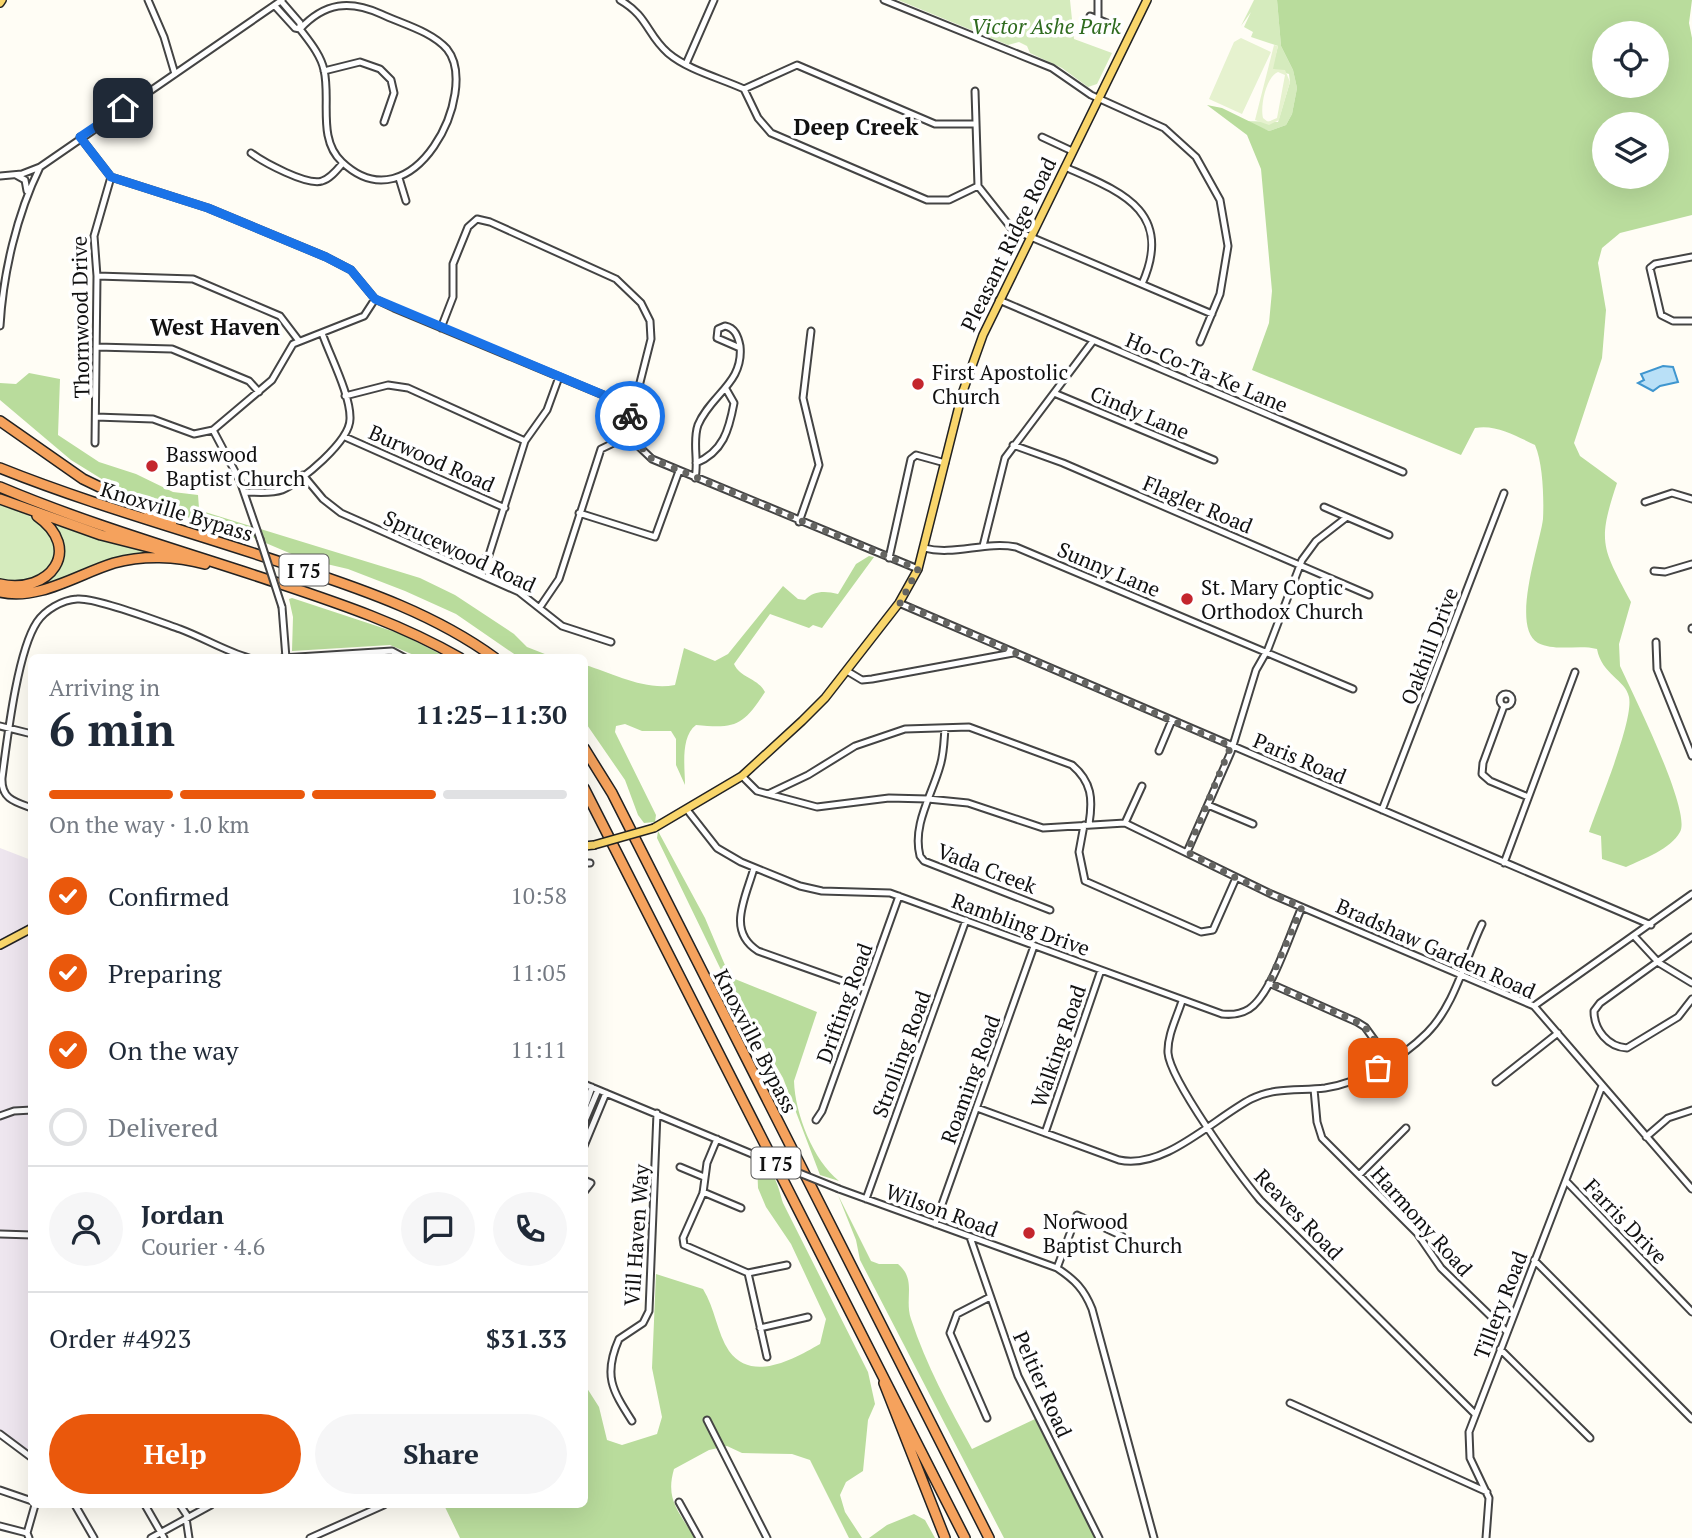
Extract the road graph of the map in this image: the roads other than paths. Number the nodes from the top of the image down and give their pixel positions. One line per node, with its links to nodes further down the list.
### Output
1 (148, 0): 15 (street)
2 (620, 0): 13 (street)
3 (714, 0): 13 (street)
4 (884, 0): 18 (street)
5 (1098, 0): 10 (street)
6 (1147, 0): 18 (main road, Pleasant Ridge Road)
7 (282, 1): 8 (street); 12 (street)
8 (275, 6): 12 (street); 15 (street)
9 (1090, 16): 10 (street)
10 (1098, 19): 11 (street)
11 (1114, 26)
12 (300, 29): 14 (street); 31 (street)
13 (686, 64): 16 (street)
14 (324, 71): 19 (street); 25 (street)
15 (175, 74): 21 (street)
16 (744, 89): 20 (street); 32 (street)
17 (975, 91): 20 (street)
18 (1098, 98): 23 (main road, Pleasant Ridge Road); 41 (street)
19 (384, 122)
20 (975, 124): 32 (street)
21 (80, 137): 26 (street); 30 (street)
22 (1042, 137): 23 (street)
23 (1072, 151): 27 (main road, Pleasant Ridge Road)
24 (251, 153): 25 (street)
25 (343, 163): 31 (street)
26 (40, 167): 28 (street); 33 (street)
27 (1065, 167): 35 (main road, Pleasant Ridge Road); 38 (street)
28 (16, 175): 29 (street); 33 (street)
29 (0, 176)
30 (111, 177): 37 (street, Thornwood Drive); 39 (street)
31 (399, 178): 34 (street)
32 (978, 186): 35 (street)
33 (28, 192): 43 (street)
34 (406, 201)
35 (1031, 238): 38 (street); 40 (main road, Pleasant Ridge Road)
36 (1692, 257): 42 (street)
37 (97, 276): 47 (street); 50 (street, Thornwood Drive)
38 (1142, 284): 41 (street)
39 (375, 299): 44 (street); 46 (street)
40 (999, 300): 48 (street, Ho-Co-Ta-Ke Lane); 68 (main road, Pleasant Ridge Road)
41 (1212, 314): 49 (street)
42 (1692, 321)
43 (0, 326)
44 (441, 328): 52 (street); 57 (street)
45 (811, 331): 84 (street)
46 (322, 333): 47 (street); 56 (street)
47 (299, 341): 54 (street)
48 (1093, 341): 55 (street); 71 (street, Ho-Co-Ta-Ke Lane)
49 (1200, 342)
50 (97, 347): 54 (street); 58 (street, Thornwood Drive)
51 (740, 348): 51 (street); 53 (street)
52 (559, 377): 57 (street); 63 (street)
53 (726, 389): 67 (street); 67 (street)
54 (260, 392): 60 (street)
55 (1054, 393): 65 (street); 66 (street, Cindy Lane)
56 (345, 396): 62 (street); 63 (street)
57 (632, 407): 61 (street)
58 (96, 417): 60 (street); 64 (street, Thornwood Drive)
59 (0, 419): 86 (highway)
60 (213, 430): 75 (street)
61 (630, 435): 70 (street); 82 (street)
62 (345, 437): 72 (street); 81 (street, Burwood Road)
63 (525, 441): 81 (street)
64 (95, 443)
65 (1013, 445): 87 (street); 91 (street, Flagler Road)
66 (1214, 460)
67 (696, 463): 73 (street)
68 (945, 463): 88 (main road, Pleasant Ridge Road); 89 (street)
69 (0, 468): 86 (highway, Knoxville Bypass / I 75)
70 (679, 471): 73 (street); 82 (street)
71 (1403, 471)
72 (303, 475): 75 (street); 93 (street, Sprucewood Road)
73 (692, 477): 84 (street)
74 (0, 487): 96 (highway, Knoxville Bypass / I 75)
75 (244, 492): 107 (street, bridge)
76 (1504, 494): 135 (street, Oakhill Drive)
77 (0, 499): 90 (highway); 97 (highway)
78 (1692, 499): 79 (street)
79 (1645, 502)
80 (1324, 507): 83 (street)
81 (505, 508): 93 (street)
82 (579, 513): 101 (street)
83 (1347, 517): 85 (street); 91 (street)
84 (799, 522): 89 (street)
85 (1389, 535)
86 (213, 539): 111 (highway, Knoxville Bypass / I 75)
87 (983, 545): 88 (street, Sunny Lane); 112 (street, Sunny Lane)
88 (924, 548): 94 (main road, Pleasant Ridge Road)
89 (889, 558): 94 (street)
90 (196, 562): 96 (highway); 98 (highway)
91 (1300, 564): 99 (street, Flagler Road); 112 (street)
92 (1692, 564): 95 (street)
93 (471, 569): 101 (street, Sprucewood Road)
94 (918, 569): 100 (main road, Pleasant Ridge Road)
95 (1654, 571)
96 (247, 572): 110 (highway, Knoxville Bypass / I 75)
97 (0, 584)
98 (0, 592)
99 (1369, 595)
100 (900, 603): 104 (street, Paris Road); 114 (main road, Pleasant Ridge Road)
101 (540, 607): 102 (street, Sprucewood Road)
102 (611, 642)
103 (1656, 642): 126 (street)
104 (1013, 653): 114 (street); 118 (street, Paris Road)
105 (29, 654): 106 (street)
106 (240, 654)
107 (284, 654)
108 (372, 654): 109 (street)
109 (398, 654)
110 (453, 654)
111 (489, 654)
112 (1265, 654): 116 (street, Sunny Lane); 123 (street)
113 (28, 658): 120 (street)
114 (847, 671): 127 (main road, Pleasant Ridge Road)
115 (1576, 673): 131 (street)
116 (1353, 689)
117 (1504, 706): 131 (street)
118 (1172, 720): 123 (street, Paris Road); 124 (street)
119 (0, 726): 120 (street)
120 (9, 728): 122 (street); 134 (street)
121 (945, 728): 129 (street); 132 (street); 138 (street)
122 (28, 733)
123 (1231, 746): 133 (street); 135 (street, Paris Road)
124 (1159, 751)
125 (588, 755): 244 (highway, Knoxville Bypass / I 75)
126 (1692, 756)
127 (742, 776): 129 (street, Bradshaw Garden Road); 136 (main road, Pleasant Ridge Road)
128 (1142, 786): 137 (street)
129 (766, 794): 132 (street, Bradshaw Garden Road)
130 (588, 796): 212 (highway, Knoxville Bypass / I 75)
131 (1528, 797): 142 (street)
132 (928, 799): 138 (street, Bradshaw Garden Road); 148 (street, Vada Creek)
133 (1208, 805): 139 (street); 141 (street)
134 (28, 806)
135 (1382, 810): 142 (street, Paris Road)
136 (688, 811): 140 (main road, Pleasant Ridge Road, bridge); 143 (street, Rambling Drive)
137 (1125, 823): 138 (street, Bradshaw Garden Road); 141 (street, Bradshaw Garden Road)
138 (1086, 824): 144 (street)
139 (1253, 824)
140 (588, 846)
141 (1187, 852): 144 (street, Bradshaw Garden Road)
142 (1504, 863): 151 (street, Paris Road)
143 (754, 868): 146 (street, Rambling Drive); 162 (street)
144 (1236, 878): 147 (street, Bradshaw Garden Road)
145 (1692, 894): 151 (street)
146 (899, 896): 149 (street, Rambling Drive); 162 (street, Drifting Road)
147 (1302, 907): 159 (street, Bradshaw Garden Road); 160 (street, Rambling Drive)
148 (1050, 910)
149 (966, 920): 156 (street, Rambling Drive); 194 (street, Strolling Road)
150 (1482, 924): 159 (street)
151 (1651, 925): 153 (street)
152 (28, 930): 155 (main road)
153 (1635, 937): 157 (street); 165 (street)
154 (1692, 937): 157 (street)
155 (0, 945)
156 (1034, 946): 158 (street, Rambling Drive); 175 (street, Roaming Road)
157 (1659, 963): 161 (street); 163 (street)
158 (1101, 970): 164 (street, Rambling Drive); 184 (street, Walking Road)
159 (1461, 975): 165 (street, Bradshaw Garden Road); 167 (street)
160 (1269, 983): 164 (street, Rambling Drive); 167 (street)
161 (1692, 983)
162 (865, 989): 181 (street, Drifting Road)
163 (1692, 999)
164 (1182, 1000): 182 (street, Reaves Road)
165 (1534, 1006): 166 (street, Bradshaw Garden Road)
166 (1558, 1033): 168 (street); 170 (street, Bradshaw Garden Road)
167 (1389, 1060): 172 (street)
168 (1496, 1082)
169 (588, 1085): 171 (street, Wilson Road)
170 (1602, 1086): 186 (street, Bradshaw Garden Road); 191 (street, Tillery Road)
171 (595, 1088): 173 (street, Wilson Road); 174 (street); 177 (street)
172 (1314, 1089): 182 (street); 189 (street, Harmony Road)
173 (606, 1093): 179 (street, Wilson Road); 185 (street)
174 (588, 1102)
175 (977, 1108): 184 (street); 196 (street, Roaming Road)
176 (28, 1110): 180 (street)
177 (588, 1110)
178 (1692, 1110): 186 (street)
179 (657, 1113): 187 (street, Wilson Road); 218 (street, Vill Haven Way)
180 (0, 1116)
181 (816, 1120)
182 (1208, 1126): 184 (street); 214 (street, Reaves Road)
183 (1406, 1128): 189 (street)
184 (1045, 1133)
185 (588, 1136)
186 (1646, 1137): 192 (street, Bradshaw Garden Road)
187 (718, 1139): 190 (street); 194 (street, Wilson Road, bridge)
188 (680, 1167): 190 (street)
189 (1359, 1175): 209 (street, Harmony Road)
190 (704, 1177): 193 (street)
191 (1566, 1181): 201 (street, Tillery Road); 206 (street, Farris Drive)
192 (1692, 1189)
193 (703, 1192): 195 (street); 204 (street)
194 (866, 1199): 196 (street, Wilson Road)
195 (741, 1208)
196 (935, 1224): 200 (street, Wilson Road)
197 (0, 1234): 198 (street)
198 (28, 1235)
199 (1122, 1236): 203 (street)
200 (971, 1237): 203 (street, Wilson Road); 205 (street, Peltier Road)
201 (1534, 1260): 209 (street, Tillery Road); 216 (street)
202 (787, 1265): 204 (street)
203 (1057, 1268): 246 (street, Wilson Road)
204 (748, 1273): 208 (street)
205 (990, 1297): 215 (street); 245 (street, Peltier Road)
206 (1692, 1312)
207 (808, 1317): 208 (street)
208 (760, 1328): 211 (street)
209 (1506, 1331): 210 (street, Tillery Road)
210 (1500, 1349): 214 (street, Tillery Road); 220 (street)
211 (767, 1357)
212 (881, 1367): 242 (highway); 243 (highway, Knoxville Bypass / I 75)
213 (1290, 1403): 223 (street)
214 (1475, 1414): 223 (street, Tillery Road)
215 (986, 1418)
216 (1692, 1419)
217 (707, 1420): 241 (street)
218 (632, 1421)
219 (0, 1434): 221 (street)
220 (1590, 1438)
221 (28, 1455)
222 (0, 1490): 224 (street)
223 (1488, 1492): 247 (street, Tillery Road)
224 (28, 1500)
225 (680, 1502): 240 (street)
226 (34, 1508): 234 (street)
227 (77, 1508): 236 (street)
228 (147, 1508): 235 (street)
229 (182, 1508): 232 (street)
230 (205, 1508): 232 (street)
231 (377, 1508): 239 (street)
232 (187, 1518): 235 (street); 238 (street)
233 (0, 1526): 234 (street)
234 (28, 1535)
235 (163, 1535): 237 (street)
236 (94, 1538)
237 (151, 1538)
238 (190, 1538)
239 (310, 1538)
240 (699, 1538)
241 (767, 1538)
242 (945, 1538)
243 (965, 1538)
244 (989, 1538)
245 (1099, 1538)
246 (1154, 1538)
247 (1486, 1538)

